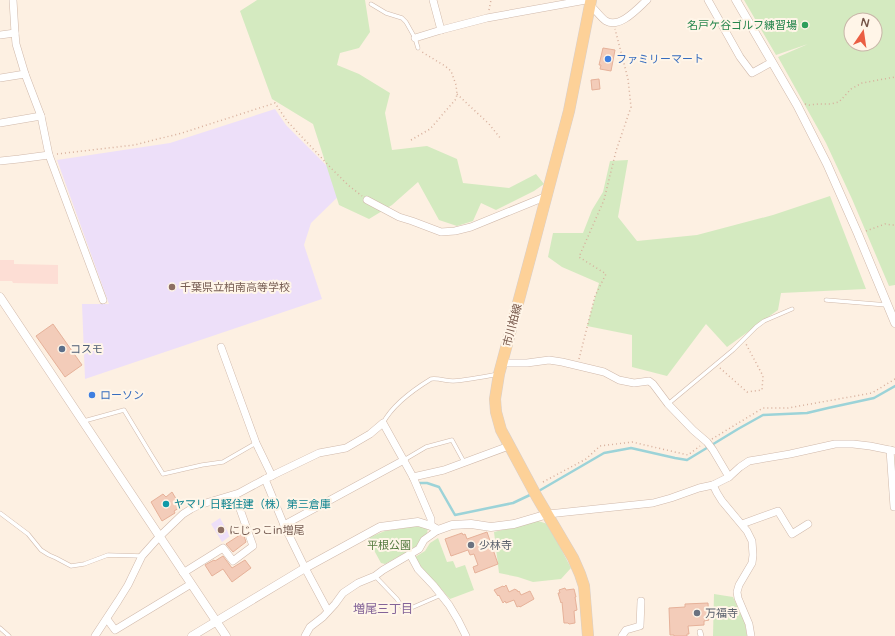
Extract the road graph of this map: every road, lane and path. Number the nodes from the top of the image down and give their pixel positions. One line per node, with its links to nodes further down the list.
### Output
1 (13, 0): 12 (street)
2 (433, 0): 11 (street)
3 (491, 0): 9 (path)
4 (647, 0): 10 (street)
5 (708, 0): 16 (street)
6 (736, 0): 16 (street)
7 (589, 2): 9 (street); 10 (street); 28 (main road, 市川柏線)
8 (371, 4): 14 (lane)
9 (487, 18): 11 (street)
10 (613, 23): 41 (path)
11 (440, 30): 14 (street)
12 (15, 33): 13 (street); 17 (street)
13 (0, 36)
14 (415, 38): 15 (lane)
15 (418, 48): 20 (path)
16 (772, 62): 21 (street)
17 (25, 74): 19 (street); 22 (street)
18 (895, 77): 21 (path)
19 (0, 78)
20 (457, 94): 24 (path); 25 (path)
21 (797, 105): 31 (street)
22 (41, 116): 23 (street); 26 (street)
23 (0, 123)
24 (502, 139)
25 (411, 140)
26 (49, 155): 27 (street); 29 (path); 33 (street)
27 (0, 161)
28 (547, 196): 29 (street); 42 (main road, 市川柏線)
29 (367, 200)
30 (895, 224): 31 (path)
31 (858, 234): 35 (street)
32 (0, 297): 45 (street)
33 (103, 300)
34 (826, 300): 35 (lane)
35 (888, 305): 37 (street)
36 (792, 309): 38 (lane)
37 (894, 318)
38 (744, 339): 40 (lane); 40 (path)
39 (221, 347): 47 (street)
40 (716, 365): 44 (lane)
41 (578, 366): 42 (street); 44 (street)
42 (500, 368): 46 (lane); 49 (main road, 市川柏線)
43 (895, 379): 48 (path)
44 (668, 404): 48 (street)
45 (82, 422): 47 (lane); 67 (street)
46 (383, 423): 51 (street); 53 (street)
47 (256, 442): 53 (street)
48 (707, 442): 55 (street); 57 (path)
49 (509, 446): 52 (street); 62 (main road, 市川柏線)
50 (893, 451): 55 (street); 60 (street)
51 (404, 460): 52 (lane); 54 (street); 65 (street)
52 (464, 462): 54 (street)
53 (272, 476): 56 (street)
54 (413, 477): 66 (street)
55 (729, 477): 58 (street)
56 (265, 479): 59 (street); 65 (street)
57 (543, 482)
58 (713, 485): 62 (street); 63 (street)
59 (235, 494): 67 (street); 71 (street)
60 (894, 507)
61 (0, 513): 69 (lane)
62 (548, 514): 66 (street); 86 (main road, 市川柏線)
63 (742, 524): 64 (street); 88 (street)
64 (808, 524)
65 (284, 525): 70 (street)
66 (435, 528): 68 (street); 70 (street)
67 (159, 537): 69 (street); 71 (street)
68 (410, 554): 72 (street); 74 (street)
69 (142, 556): 77 (street)
70 (304, 568): 76 (street); 78 (street)
71 (183, 573): 73 (street)
72 (375, 576): 74 (lane); 76 (street)
73 (191, 584): 77 (street); 78 (street)
74 (441, 595): 85 (street)
75 (641, 601): 87 (street)
76 (328, 611): 84 (street)
77 (107, 619): 81 (street)
78 (216, 622): 82 (street); 83 (street)
79 (0, 628): 80 (lane)
80 (9, 636)
81 (95, 636)
82 (192, 636)
83 (226, 636)
84 (305, 636)
85 (466, 636)
86 (588, 636)
87 (622, 636)
88 (751, 636)

